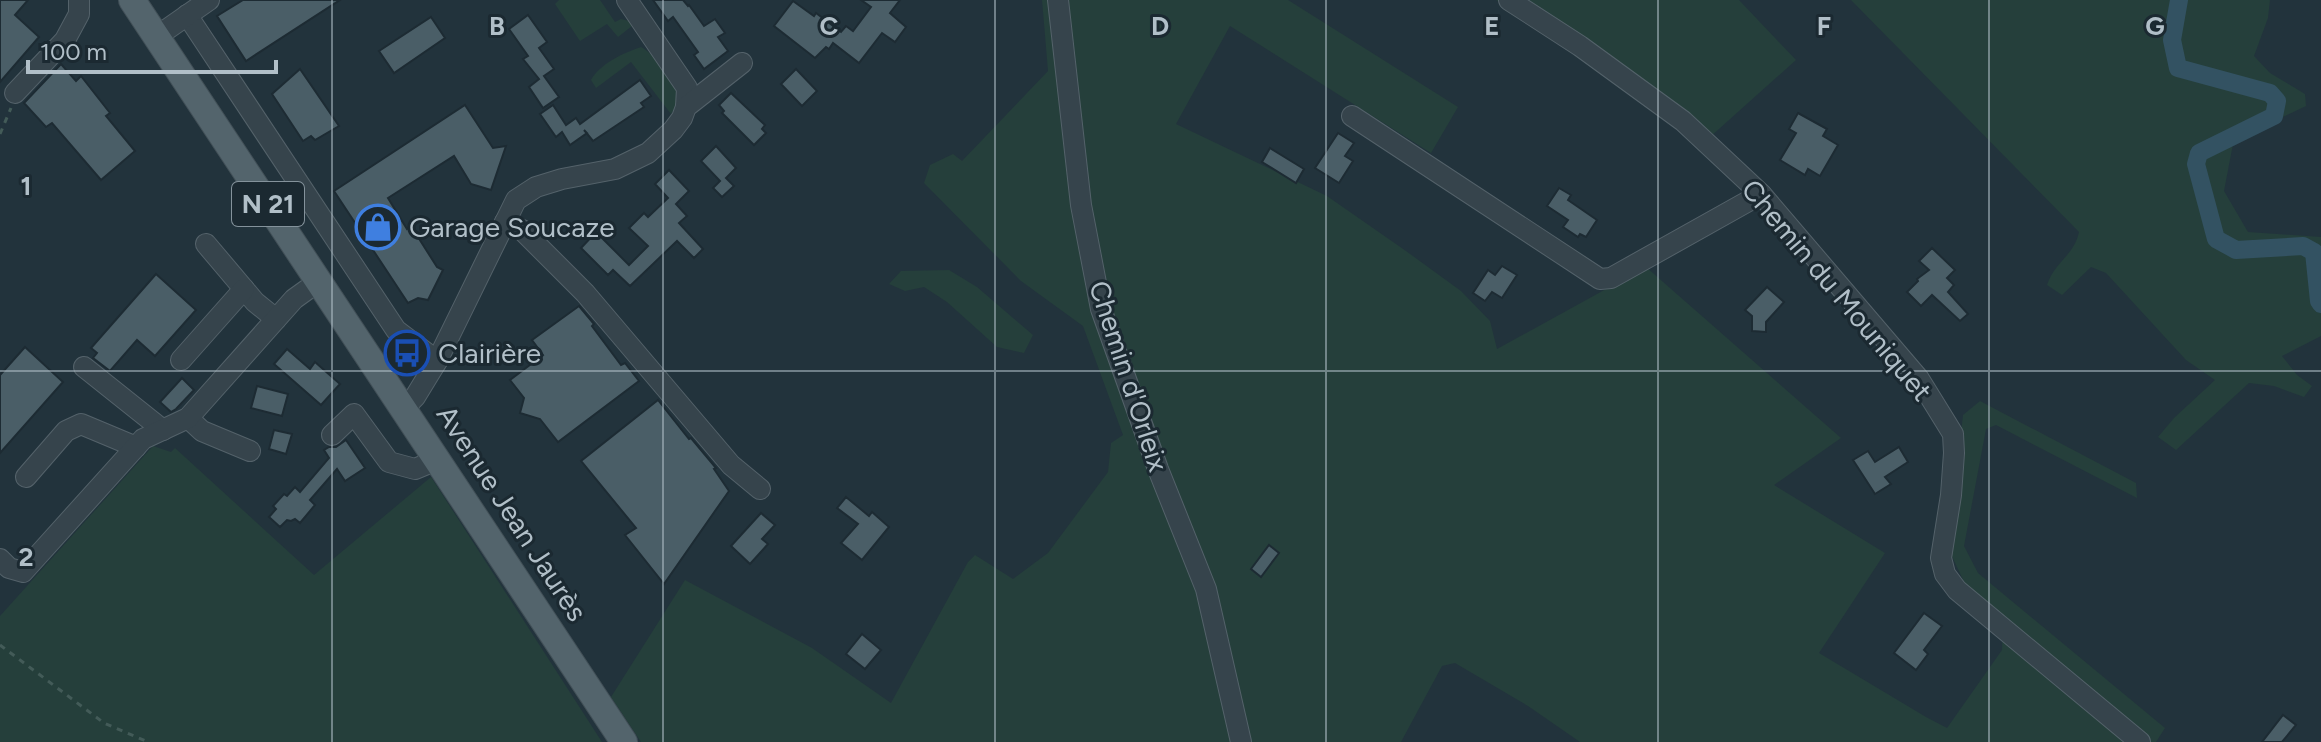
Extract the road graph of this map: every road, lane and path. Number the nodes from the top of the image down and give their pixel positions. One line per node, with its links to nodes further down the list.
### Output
1 (79, 0): 10 (street)
2 (132, 0): 8 (main road, Avenue Jean Jaurès / N 21)
3 (209, 0): 7 (street)
4 (627, 0): 11 (street)
5 (1058, 0): 36 (street, Chemin d'Orleix)
6 (1509, 0): 14 (street, Chemin du Mouniquet)
7 (187, 15): 8 (street); 21 (street)
8 (156, 37): 17 (main road, Avenue Jean Jaurès / N 21)
9 (742, 63): 11 (street)
10 (15, 93): 13 (path)
11 (686, 107): 15 (street)
12 (1352, 116): 14 (street)
13 (0, 134)
14 (1761, 194): 37 (street, Chemin du Mouniquet)
15 (505, 222): 21 (street); 31 (street)
16 (206, 244): 18 (street)
17 (319, 281): 19 (street); 23 (main road, Avenue Jean Jaurès / N 21)
18 (244, 289): 19 (street); 20 (street)
19 (276, 319): 24 (street)
20 (181, 360)
21 (437, 361): 23 (street)
22 (84, 367): 25 (street)
23 (404, 408): 29 (main road, Avenue Jean Jaurès / N 21)
24 (188, 418): 25 (street); 28 (street)
25 (163, 430): 27 (street)
26 (332, 435): 29 (street)
27 (136, 447): 30 (street); 32 (street)
28 (250, 451)
29 (439, 459): 35 (main road, Avenue Jean Jaurès / N 21)
30 (26, 477)
31 (760, 489)
32 (0, 559)
33 (0, 645): 34 (path)
34 (148, 742)
35 (624, 742)
36 (1241, 742)
37 (2140, 742)

